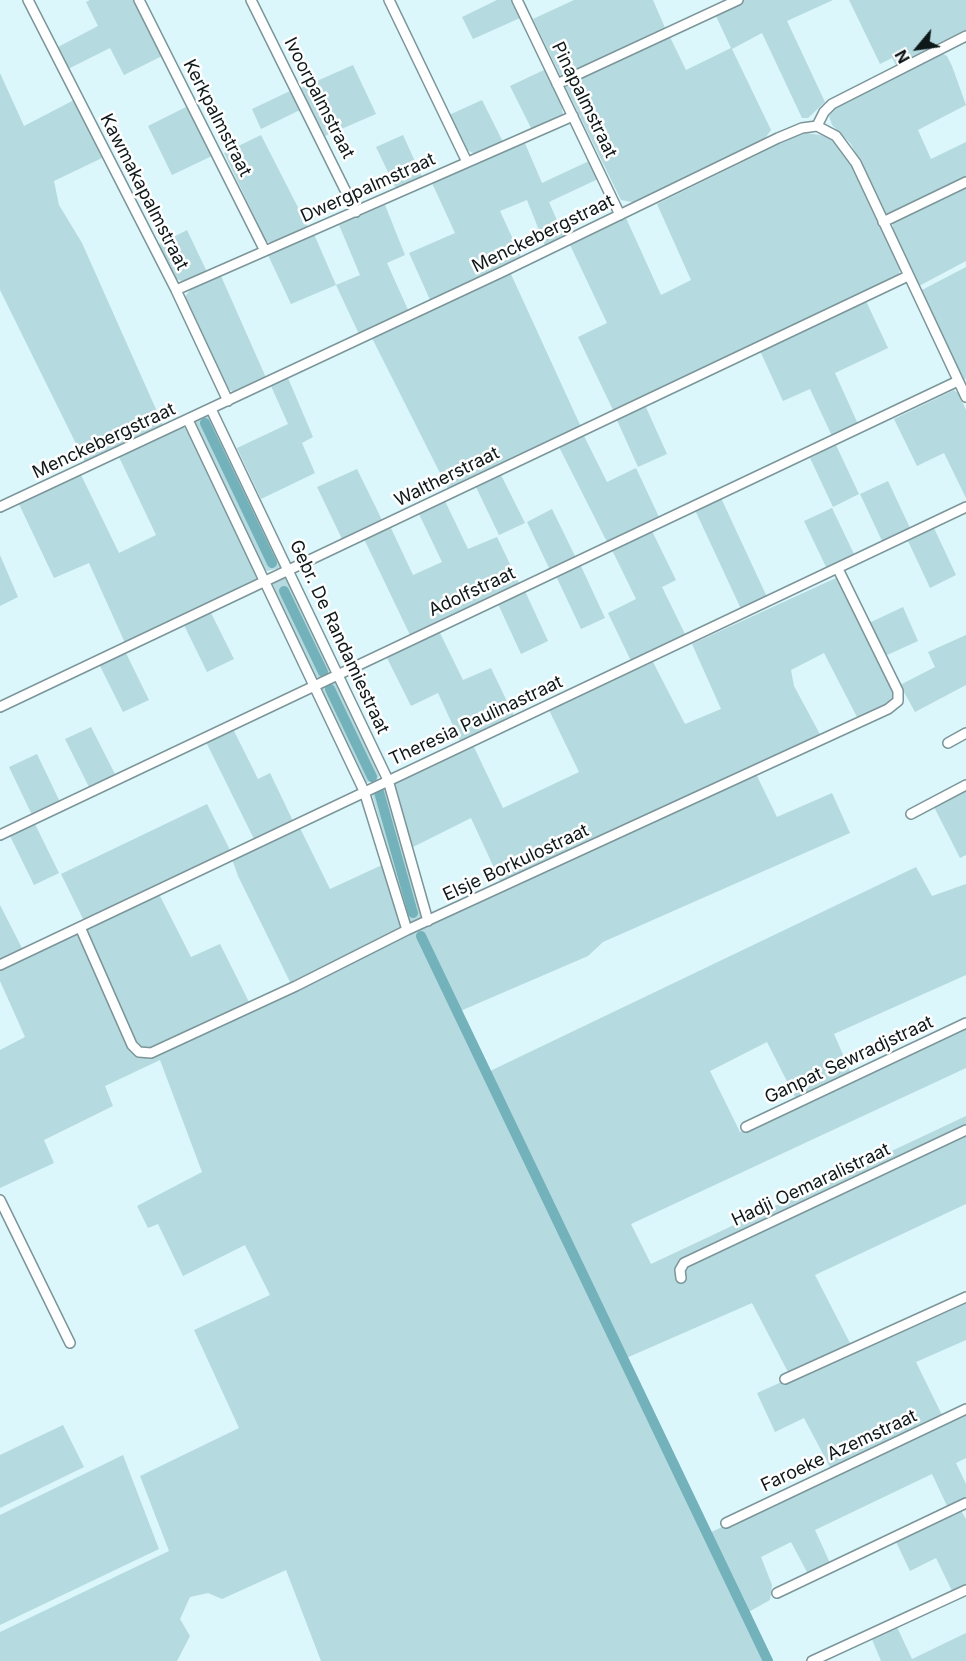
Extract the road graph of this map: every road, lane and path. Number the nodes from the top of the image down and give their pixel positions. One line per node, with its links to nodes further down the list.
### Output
1 (28, 0): 18 (street, Kawmakapalmstraat)
2 (139, 0): 16 (street, Kerkpalmstraat)
3 (251, 0): 13 (street, Ivoorpalmstraat)
4 (389, 0): 11 (street)
5 (517, 0): 8 (street, Pinapalmstraat)
6 (738, 0): 8 (street)
7 (966, 36): 10 (street)
8 (558, 84): 9 (street, Pinapalmstraat)
9 (573, 116): 11 (street, Dwergpalmstraat); 14 (street, Pinapalmstraat)
10 (817, 126): 14 (street, Menckebergstraat); 15 (street)
11 (467, 162): 13 (street, Dwergpalmstraat)
12 (966, 182): 15 (street)
13 (356, 212): 16 (street, Dwergpalmstraat)
14 (621, 215): 21 (street, Menckebergstraat)
15 (883, 222): 17 (street)
16 (264, 251): 18 (street, Dwergpalmstraat)
17 (908, 276): 19 (street); 27 (street, Waltherstraat)
18 (176, 290): 21 (street, Kawmakapalmstraat)
19 (958, 381): 20 (street); 29 (street, Adolfstraat)
20 (966, 397)
21 (228, 401): 22 (street, Menckebergstraat)
22 (211, 409): 23 (street, Menckebergstraat); 27 (street, Gebr. De Randamiestraat)
23 (188, 420): 24 (street, Menckebergstraat); 28 (street)
24 (0, 507)
25 (966, 507): 26 (street, Theresia Paulinastraat)
26 (838, 569): 34 (street, Theresia Paulinastraat); 39 (street, Elsje Borkulostraat)
27 (289, 570): 28 (street, Waltherstraat); 29 (street, Gebr. De Randamiestraat)
28 (266, 581): 30 (street); 31 (street, Waltherstraat)
29 (339, 674): 30 (street, Adolfstraat); 34 (street, Gebr. De Randamiestraat)
30 (313, 686): 36 (street); 38 (street, Adolfstraat)
31 (0, 707)
32 (966, 733): 33 (street)
33 (948, 743)
34 (388, 780): 36 (street, Theresia Paulinastraat); 39 (street, Gebr. De Randamiestraat)
35 (966, 785): 37 (street)
36 (364, 791): 40 (street, Theresia Paulinastraat); 41 (street)
37 (911, 814)
38 (0, 835)
39 (428, 921): 41 (street, Elsje Borkulostraat)
40 (80, 927): 41 (street, Elsje Borkulostraat); 42 (street, Theresia Paulinastraat)
41 (407, 930)
42 (0, 965)
43 (966, 1023): 44 (street, Ganpat Sewradjstraat)
44 (746, 1127)
45 (966, 1130): 47 (street, Hadji Oemaralistraat)
46 (0, 1200): 49 (street)
47 (681, 1278)
48 (966, 1297): 50 (street)
49 (70, 1343)
50 (785, 1379)
51 (966, 1409): 53 (street, Faroeke Azemstraat)
52 (965, 1506): 55 (street)
53 (726, 1522)
54 (966, 1590): 56 (street)
55 (777, 1593)
56 (812, 1661)

